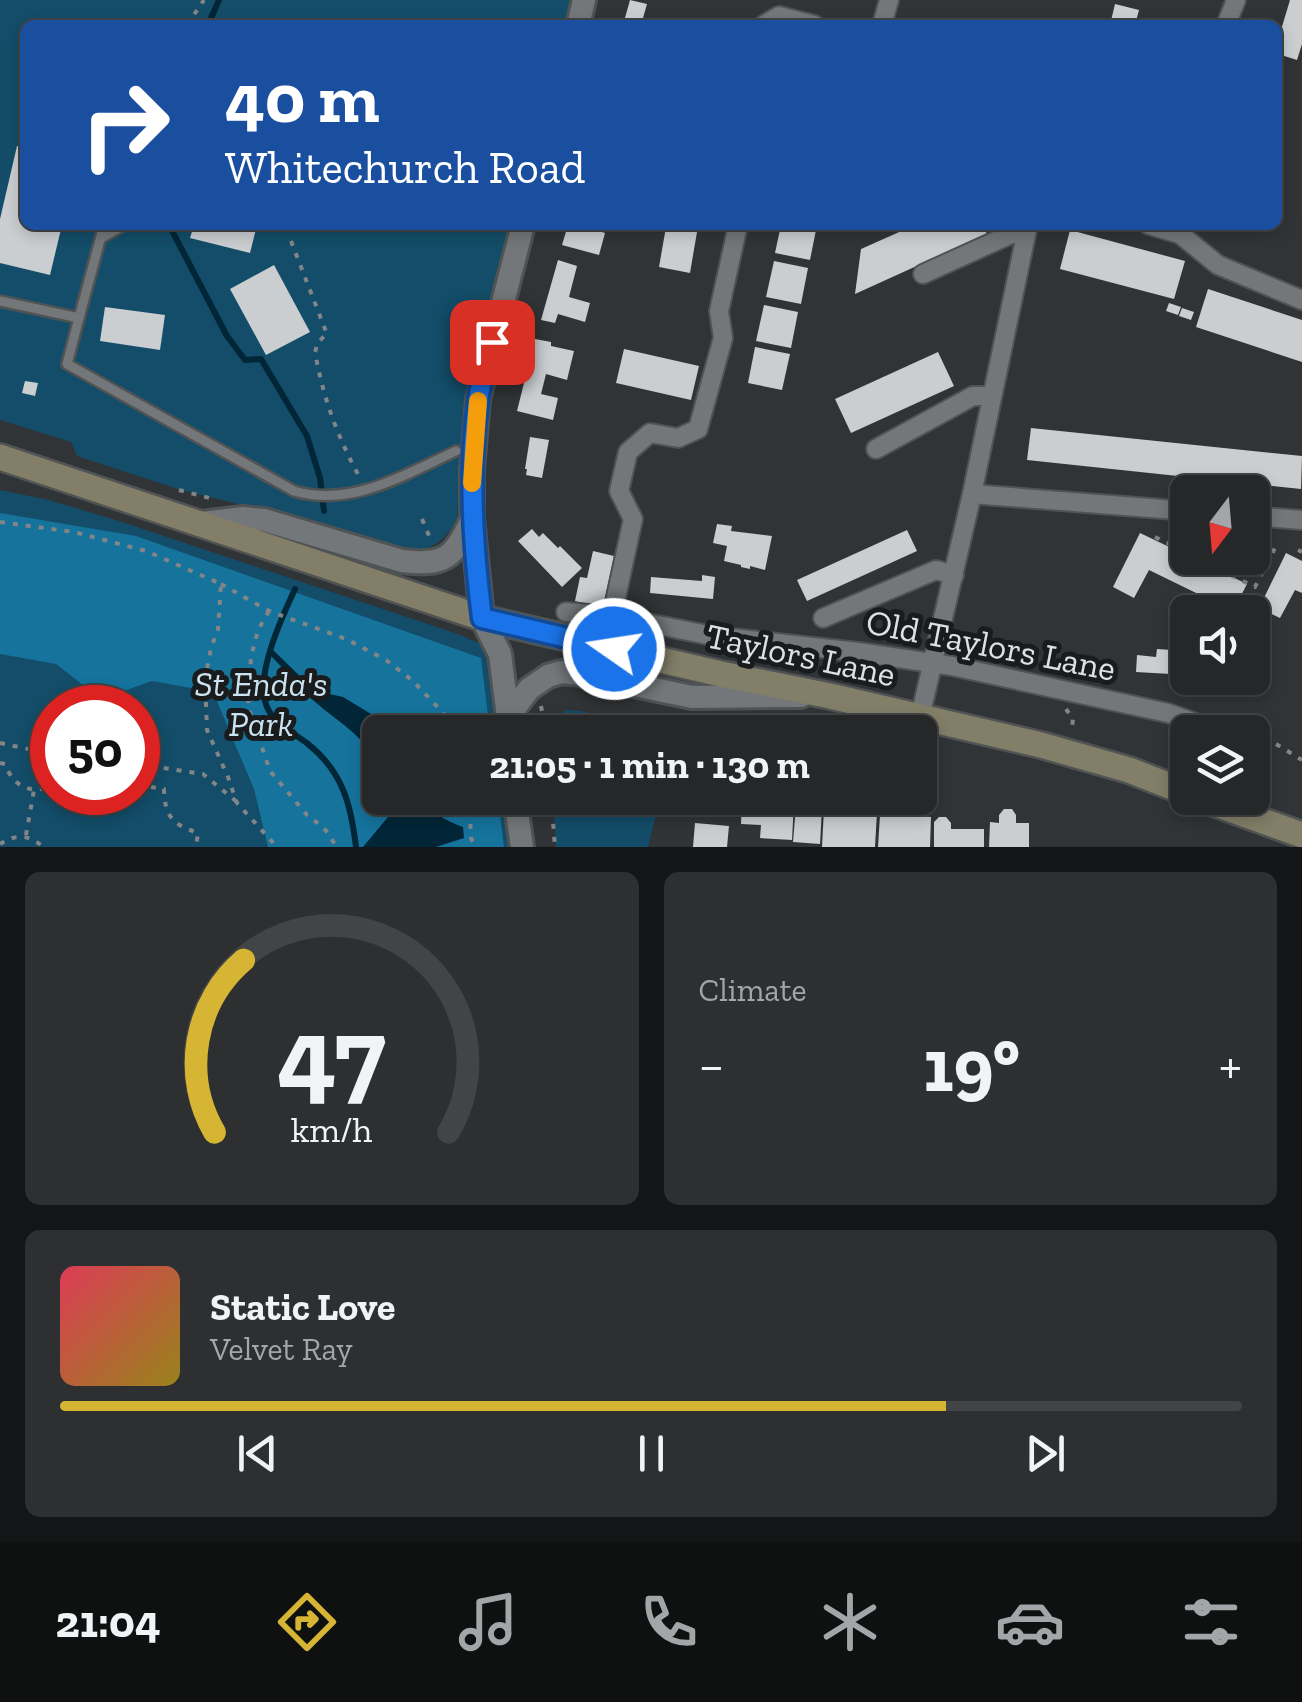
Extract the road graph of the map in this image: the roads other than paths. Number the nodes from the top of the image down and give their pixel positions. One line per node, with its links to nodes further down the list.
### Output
1 (103, 230): 8 (lane)
2 (115, 230): 8 (lane)
3 (522, 230): 20 (street)
4 (737, 230): 25 (street)
5 (1022, 230): 9 (street)
6 (1027, 230): 13 (street)
7 (1166, 230): 10 (street)
8 (101, 238): 12 (lane)
9 (922, 274)
10 (1302, 300)
11 (0, 301): 12 (lane)
12 (79, 318): 15 (lane)
13 (992, 396): 14 (street); 17 (street)
14 (876, 448)
15 (456, 451)
16 (0, 457): 22 (main road, Taylors Lane)
17 (972, 494): 18 (street); 23 (street)
18 (1170, 510)
19 (1270, 517): 21 (street)
20 (472, 518): 22 (street); 26 (street)
21 (1302, 520)
22 (202, 523): 26 (main road, Taylors Lane)
23 (954, 575): 27 (street); 28 (street)
24 (566, 612): 25 (street, Old Taylors Lane)
25 (612, 616): 28 (street, Old Taylors Lane)
26 (482, 618): 29 (main road, Taylors Lane); 30 (street)
27 (823, 618)
28 (933, 663): 33 (street); 34 (street, Old Taylors Lane)
29 (830, 696): 31 (street); 32 (main road, Taylors Lane)
30 (505, 715)
31 (512, 715)
32 (911, 715)
33 (920, 715)
34 (1174, 715)
35 (937, 721): 36 (main road, Taylors Lane)
36 (1170, 786)
37 (517, 815): 40 (street)
38 (1246, 815): 39 (main road)
39 (1302, 835)
40 (522, 847)

